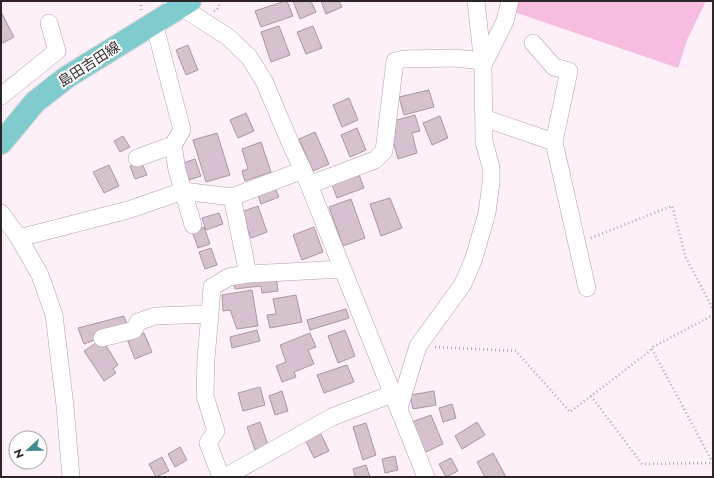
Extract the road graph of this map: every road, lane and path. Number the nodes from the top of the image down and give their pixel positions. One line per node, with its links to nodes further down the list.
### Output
1 (476, 1): 7 (street)
2 (510, 1): 7 (street)
3 (181, 3): 5 (main road, 島田吉田線); 14 (street)
4 (49, 23): 8 (street)
5 (154, 23): 11 (main road, 島田吉田線); 12 (street)
6 (532, 43): 10 (street)
7 (483, 63): 9 (street); 14 (street)
8 (1, 96)
9 (484, 118): 10 (street); 28 (street)
10 (554, 142): 20 (street)
11 (1, 143)
12 (173, 145): 13 (street); 15 (street)
13 (137, 158)
14 (306, 178): 16 (street); 21 (street)
15 (183, 191): 16 (street); 18 (street); 19 (street)
16 (232, 197): 22 (street)
17 (1, 213): 19 (street)
18 (193, 225)
19 (19, 238): 33 (street)
20 (577, 244): 23 (street); 24 (path)
21 (342, 269): 22 (street); 31 (street)
22 (248, 274): 25 (street)
23 (587, 288)
24 (713, 309)
25 (210, 314): 27 (street); 34 (street)
26 (713, 315): 29 (path)
27 (102, 338)
28 (418, 346): 30 (path); 31 (street)
29 (652, 349): 30 (path); 32 (path)
30 (591, 396): 32 (path)
31 (395, 401): 35 (street); 36 (street)
32 (713, 463)
33 (71, 477)
34 (221, 477)
35 (225, 477)
36 (426, 477)

